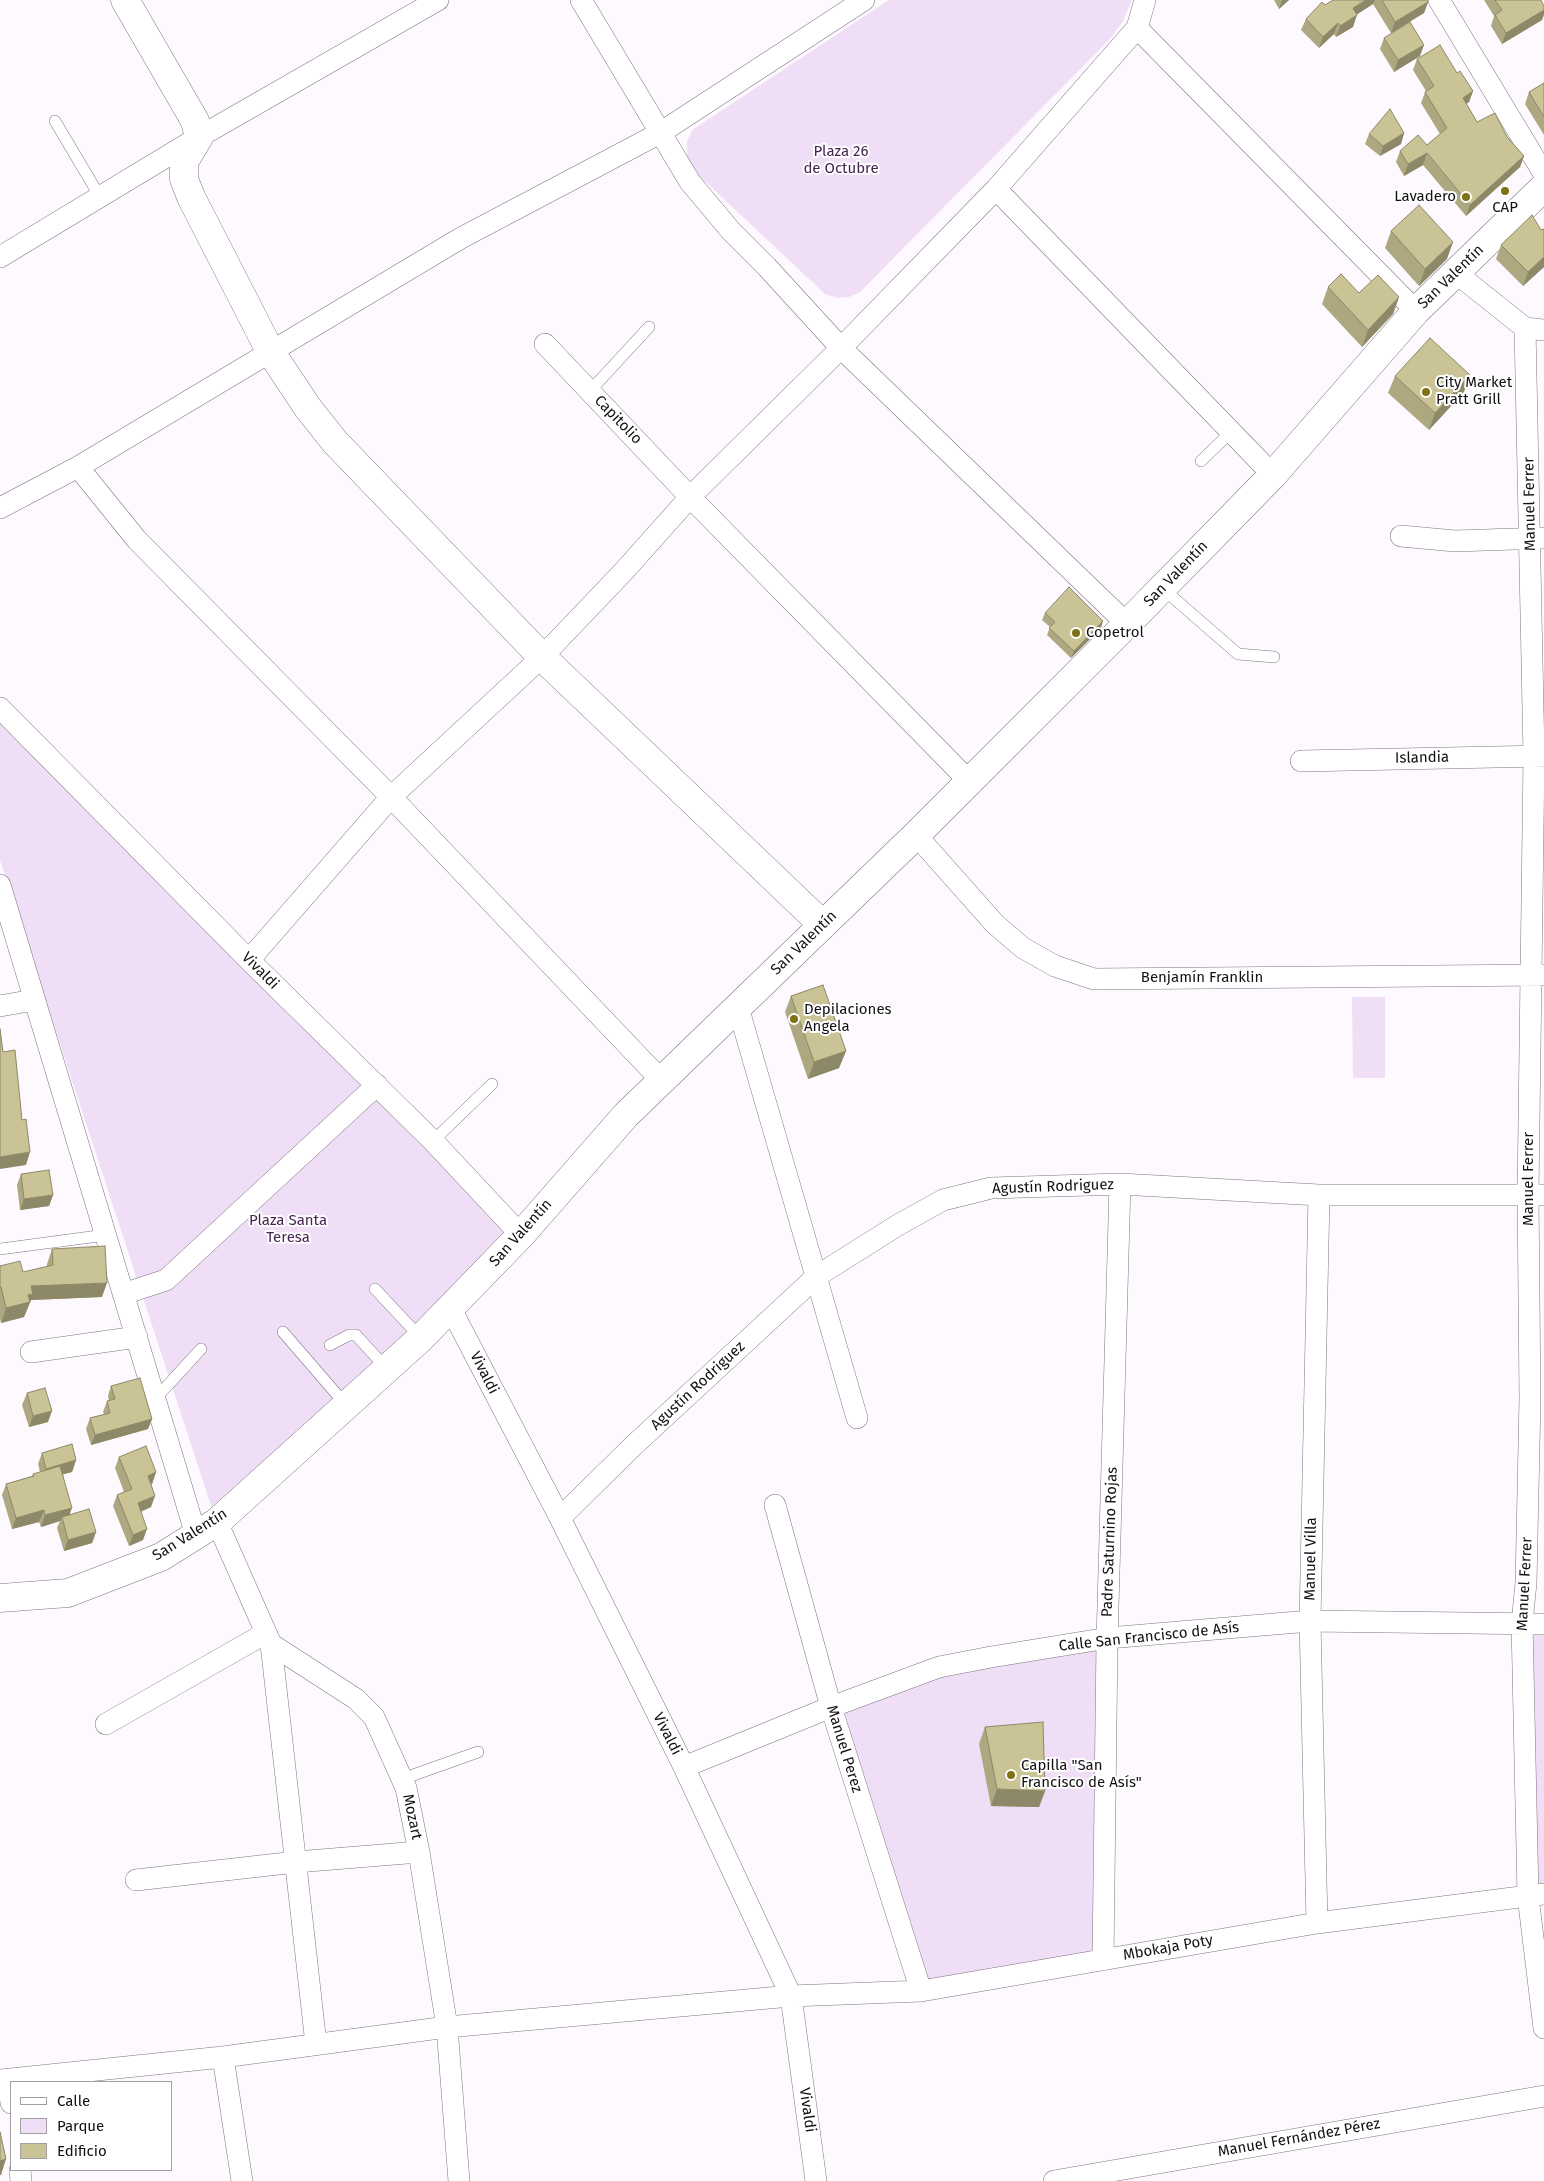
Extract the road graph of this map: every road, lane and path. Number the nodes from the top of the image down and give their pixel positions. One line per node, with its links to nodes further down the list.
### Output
1 (125, 0): 10 (main road)
2 (438, 0): 10 (street)
3 (582, 0): 9 (street)
4 (864, 0): 9 (street)
5 (1145, 0): 7 (street)
6 (1439, 0): 11 (street)
7 (1137, 28): 13 (street); 17 (street)
8 (55, 121): 14 (lane)
9 (660, 133): 21 (street); 22 (street)
10 (199, 137): 14 (street); 22 (main road)
11 (1544, 174)
12 (1544, 187): 16 (main road, San Valentín)
13 (996, 189): 21 (street); 24 (street)
14 (100, 197): 15 (street)
15 (0, 257)
16 (1456, 273): 17 (main road, San Valentín); 19 (street)
17 (1416, 311): 27 (main road, San Valentín)
18 (649, 327): 23 (lane)
19 (1534, 329): 31 (street, Manuel Ferrer)
20 (545, 344): 23 (street, Capitolio)
21 (841, 348): 28 (street); 33 (street)
22 (270, 351): 26 (street); 34 (main road)
23 (590, 391): 28 (street, Capitolio)
24 (1231, 432): 25 (lane); 27 (street)
25 (1201, 461)
26 (78, 467): 29 (street); 40 (street)
27 (1273, 475): 32 (main road, San Valentín)
28 (690, 497): 34 (street); 39 (street, Capitolio)
29 (0, 508)
30 (1401, 536): 31 (street)
31 (1537, 538): 37 (street, Manuel Ferrer)
32 (1162, 588): 33 (main road, San Valentín); 35 (lane)
33 (1127, 624): 39 (main road, San Valentín)
34 (542, 657): 40 (street); 43 (main road)
35 (1274, 657)
36 (0, 708): 44 (street, Vivaldi)
37 (1539, 756): 38 (street, Islandia); 45 (street, Manuel Ferrer)
38 (1301, 761)
39 (969, 781): 41 (main road, San Valentín)
40 (391, 797): 44 (street); 49 (street)
41 (916, 835): 43 (main road, San Valentín); 45 (street, Benjamín Franklin)
42 (0, 885): 46 (street)
43 (823, 925): 48 (main road, San Valentín)
44 (249, 960): 51 (street, Vivaldi)
45 (1538, 975): 55 (street, Manuel Ferrer)
46 (34, 1000): 47 (street); 56 (street)
47 (0, 1006)
48 (738, 1007): 49 (main road, San Valentín); 59 (street)
49 (662, 1081): 57 (main road, San Valentín)
50 (492, 1084): 52 (lane)
51 (377, 1085): 52 (street, Vivaldi); 61 (street)
52 (433, 1141): 57 (street, Vivaldi)
53 (1120, 1184): 54 (street, Agustín Rodriguez); 59 (street, Agustín Rodriguez); 81 (street, Padre Saturnino Rojas)
54 (1319, 1194): 55 (street, Agustín Rodriguez); 78 (street, Manuel Villa)
55 (1536, 1195): 70 (street, Manuel Ferrer)
56 (106, 1235): 58 (lane); 61 (street)
57 (521, 1235): 62 (main road, San Valentín)
58 (0, 1249)
59 (817, 1276): 73 (street); 75 (street, Agustín Rodriguez)
60 (375, 1289): 65 (lane)
61 (123, 1294): 64 (street)
62 (451, 1309): 65 (main road, San Valentín); 75 (street, Vivaldi)
63 (282, 1332): 72 (lane)
64 (136, 1337): 68 (street); 71 (street)
65 (421, 1338): 69 (main road, San Valentín)
66 (330, 1345): 69 (lane)
67 (201, 1350): 71 (lane)
68 (31, 1352)
69 (387, 1369): 72 (main road, San Valentín)
70 (1537, 1399): 79 (street, Manuel Ferrer)
71 (155, 1400): 76 (street)
72 (346, 1406): 76 (main road, San Valentín)
73 (857, 1418)
74 (775, 1505): 83 (street, Manuel Perez)
75 (560, 1518): 86 (street, Vivaldi)
76 (206, 1529): 77 (main road, San Valentín); 82 (street)
77 (0, 1598)
78 (1310, 1621): 79 (street, Calle San Francisco de Asís); 81 (street, Calle San Francisco de Asís); 92 (street, Manuel Villa)
79 (1522, 1623): 80 (street, Calle San Francisco de Asís); 91 (street, Manuel Ferrer)
80 (1544, 1624)
81 (1108, 1638): 83 (street, Calle San Francisco de Asís); 93 (street, Padre Saturnino Rojas)
82 (268, 1639): 84 (street); 87 (street, Mozart); 89 (street)
83 (831, 1707): 86 (street, Calle San Francisco de Asís); 94 (street, Manuel Perez)
84 (106, 1724)
85 (478, 1752): 87 (lane)
86 (684, 1767): 95 (street, Vivaldi)
87 (402, 1779): 88 (street, Mozart)
88 (419, 1852): 89 (street); 96 (street, Mozart)
89 (296, 1862): 90 (street); 98 (street)
90 (136, 1880)
91 (1536, 1894): 92 (street, Mbokaja Poty); 97 (street, Manuel Ferrer)
92 (1317, 1923): 93 (street, Mbokaja Poty)
93 (1103, 1960): 94 (street, Mbokaja Poty)
94 (921, 1991): 95 (street, Mbokaja Poty)
95 (791, 1996): 96 (street, Mbokaja Poty); 105 (street, Vivaldi)
96 (447, 2027): 98 (street, Mbokaja Poty); 104 (street, Mozart)
97 (1544, 2028)
98 (316, 2044): 99 (street, Mbokaja Poty)
99 (223, 2057): 100 (street, Mbokaja Poty); 103 (street)
100 (4, 2079): 102 (street)
101 (1544, 2096): 106 (street, Manuel Fernández Pérez)
102 (10, 2100)
103 (242, 2181)
104 (459, 2181)
105 (816, 2181)
106 (1054, 2181)

